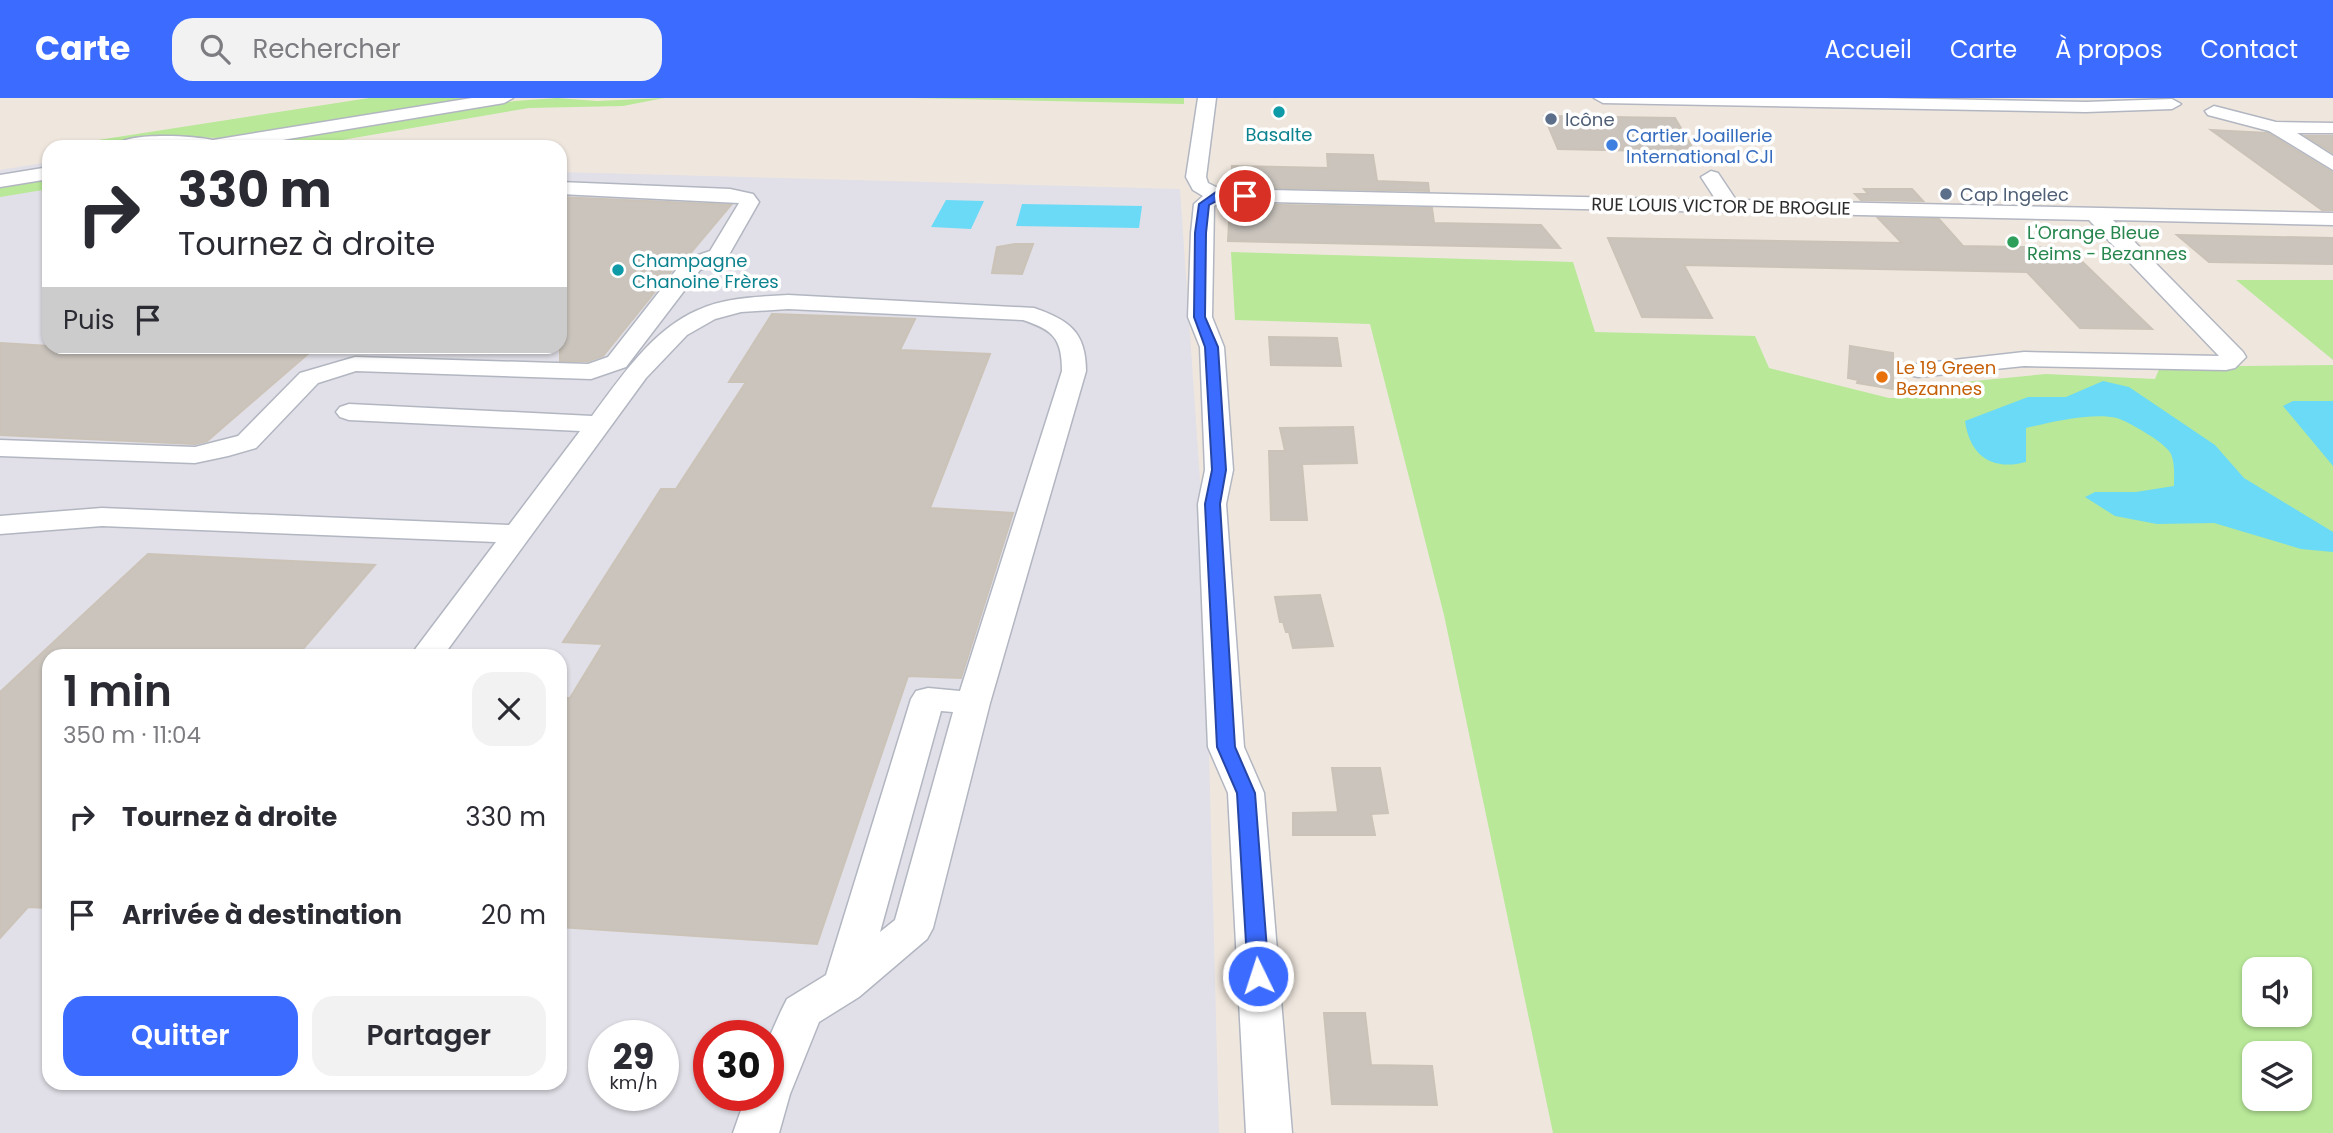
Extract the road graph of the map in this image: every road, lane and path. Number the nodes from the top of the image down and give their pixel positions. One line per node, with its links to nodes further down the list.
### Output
1 (504, 98): 8 (street)
2 (1207, 98): 16 (street)
3 (1603, 98): 4 (street)
4 (1925, 101): 5 (street)
5 (2204, 103): 6 (street)
6 (2275, 127): 7 (street); 10 (street)
7 (2333, 128)
8 (247, 140)
9 (42, 159): 11 (street)
10 (2333, 164)
11 (0, 165)
12 (42, 173): 14 (street)
13 (1711, 177): 17 (street)
14 (0, 180)
15 (567, 188): 23 (street)
16 (1216, 195): 17 (street, RUE LOUIS VICTOR DE BROGLIE); 32 (street)
17 (1730, 206): 18 (street, RUE LOUIS VICTOR DE BROGLIE)
18 (2095, 214): 19 (street, RUE LOUIS VICTOR DE BROGLIE); 20 (street)
19 (2333, 219)
20 (1918, 370)
21 (349, 412): 22 (street)
22 (599, 424): 25 (street); 27 (street)
23 (0, 448)
24 (0, 525): 25 (street)
25 (518, 534): 26 (street)
26 (431, 649)
27 (973, 703): 28 (street); 28 (street)
28 (844, 985): 29 (street)
29 (784, 1054)
30 (763, 1111): 31 (street)
31 (756, 1133)
32 (1269, 1133)

